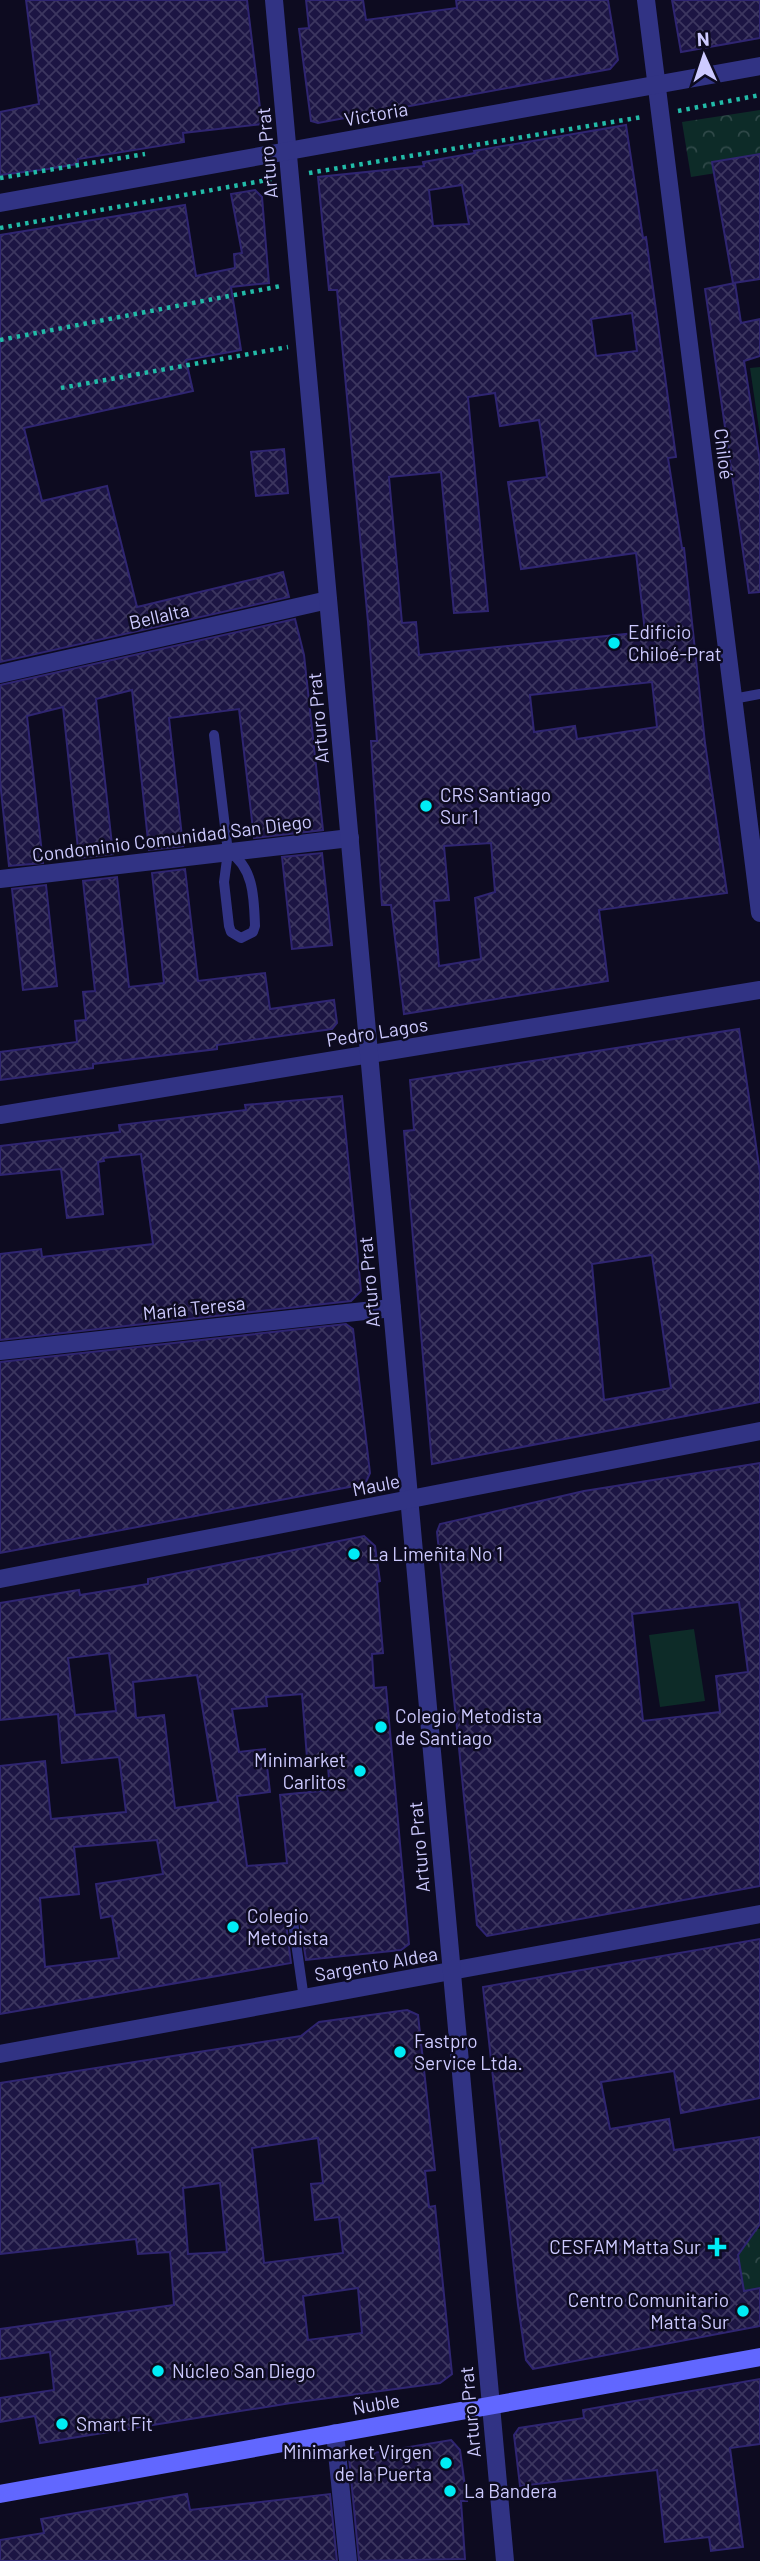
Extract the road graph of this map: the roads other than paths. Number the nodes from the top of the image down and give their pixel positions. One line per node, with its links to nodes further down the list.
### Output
1 (274, 0): 5 (street, Arturo Prat)
2 (646, 0): 4 (street, Chiloé)
3 (760, 66): 4 (street, Victoria)
4 (657, 85): 5 (street, Victoria); 10 (street, Chiloé)
5 (288, 151): 6 (street, Victoria); 7 (street, Arturo Prat)
6 (0, 203)
7 (328, 600): 8 (street, Bellalta); 12 (street, Arturo Prat)
8 (0, 674)
9 (760, 694): 10 (lane)
10 (733, 699): 15 (street, Chiloé)
11 (214, 735): 13 (lane)
12 (350, 838): 13 (street, Condominio Comunidad San Diego); 17 (street, Arturo Prat)
13 (228, 852): 13 (lane); 14 (street, Condominio Comunidad San Diego)
14 (0, 879)
15 (760, 913)
16 (760, 990): 17 (street, Pedro Lagos)
17 (369, 1055): 18 (street, Pedro Lagos); 19 (street, Arturo Prat)
18 (0, 1115)
19 (392, 1308): 20 (street, María Teresa); 22 (street, Arturo Prat)
20 (0, 1351)
21 (760, 1432): 22 (street, Maule)
22 (409, 1500): 23 (street, Maule); 26 (street, Arturo Prat)
23 (0, 1579)
24 (760, 1914): 26 (street, Sargento Aldea)
25 (293, 1922): 27 (lane)
26 (452, 1972): 27 (street, Sargento Aldea); 30 (street, Arturo Prat)
27 (304, 1999): 28 (street, Sargento Aldea)
28 (0, 2054)
29 (760, 2357): 30 (main road, Ñuble)
30 (490, 2404): 31 (main road, Ñuble); 34 (street, Arturo Prat)
31 (335, 2433): 32 (main road, Ñuble); 33 (street)
32 (0, 2494)
33 (348, 2561)
34 (505, 2561)

